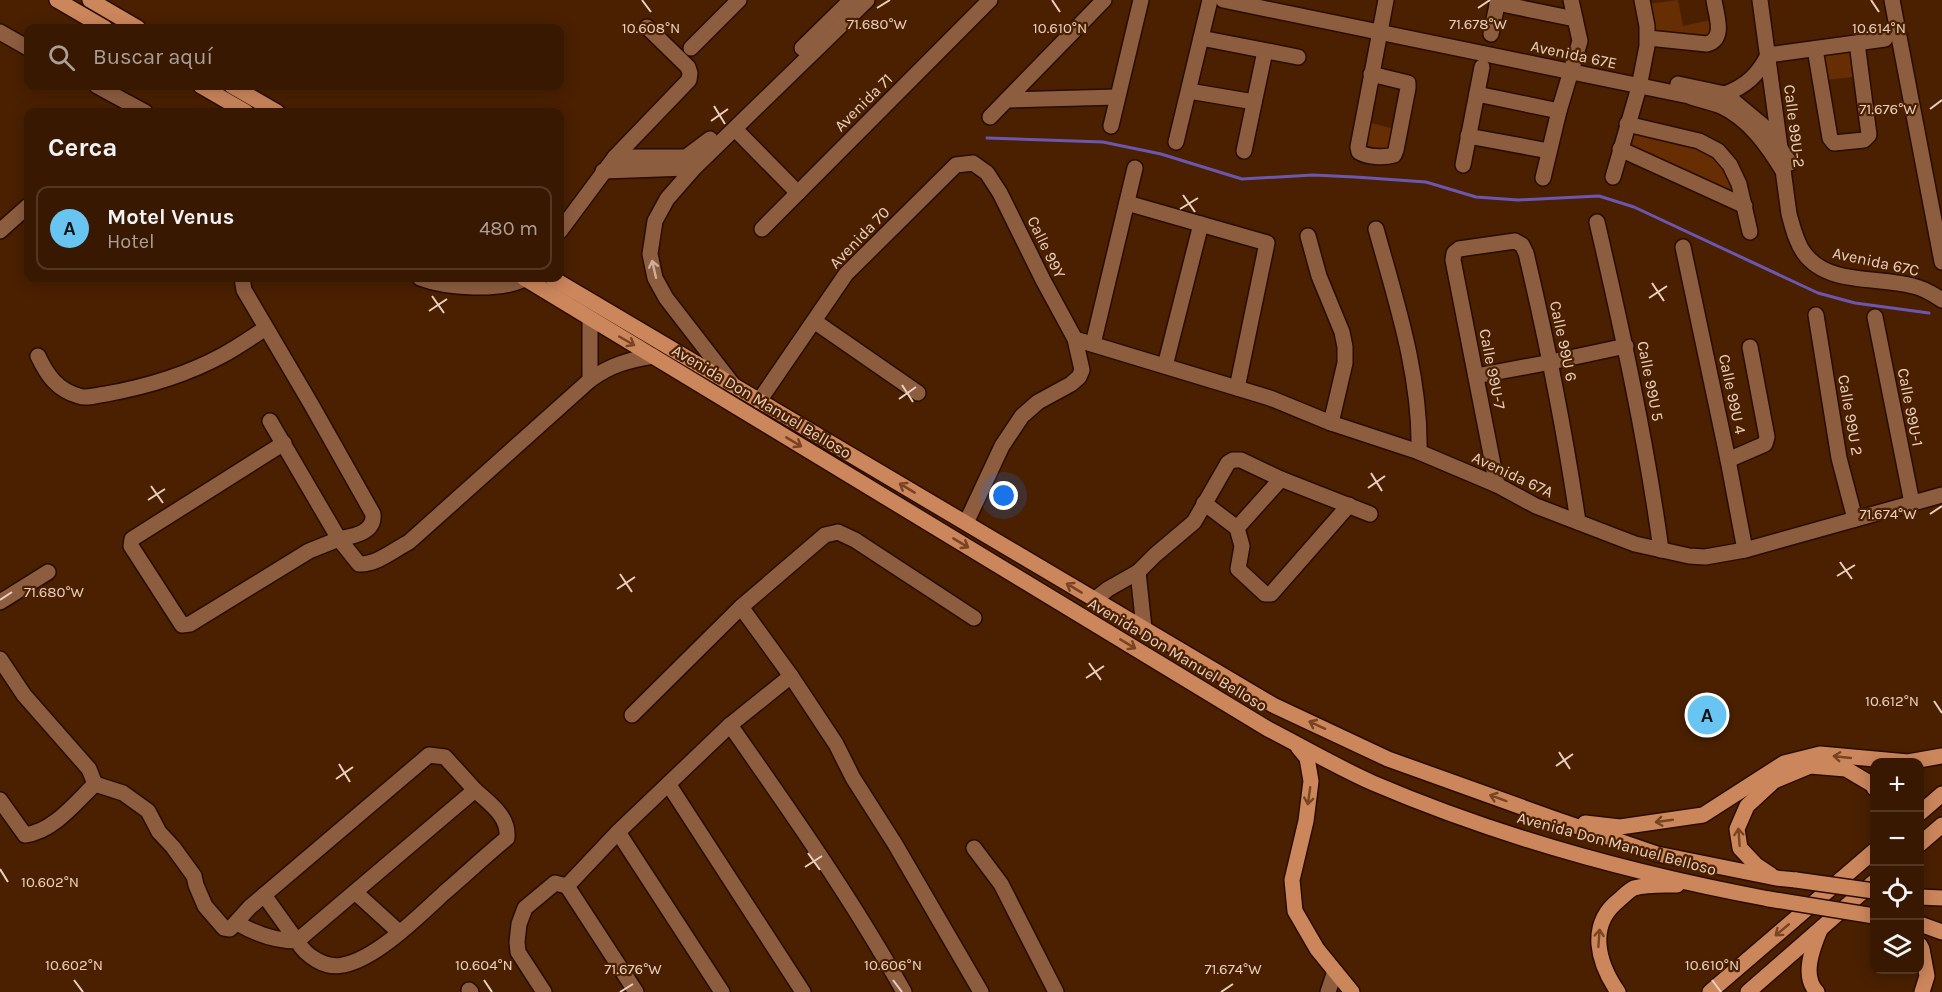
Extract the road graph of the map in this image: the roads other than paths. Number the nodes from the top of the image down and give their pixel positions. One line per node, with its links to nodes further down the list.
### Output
1 (57, 0): 21 (main road)
2 (90, 0): 22 (main road)
3 (739, 0): 32 (street)
4 (851, 0): 64 (street)
5 (867, 0): 57 (street)
6 (990, 0): 73 (street, Avenida 71)
7 (1104, 0): 48 (street)
8 (1141, 0): 47 (street)
9 (1210, 0): 27 (street)
10 (1223, 0): 19 (street, Avenida 67E)
11 (1386, 0): 24 (street)
12 (1571, 0): 20 (street)
13 (1642, 0): 28 (street)
14 (1714, 0): 28 (street)
15 (1760, 0): 35 (street, Calle 99U-2)
16 (1769, 0): 35 (street, Calle 99U-2)
17 (1892, 0): 88 (street)
18 (1497, 1): 20 (street); 26 (street)
19 (1275, 4): 24 (street, Avenida 67E)
20 (1575, 19): 37 (street)
21 (98, 24)
22 (131, 24)
23 (646, 27): 64 (street)
24 (1381, 28): 37 (street, Avenida 67E); 39 (street)
25 (0, 32): 31 (street)
26 (1491, 34)
27 (1201, 38): 34 (street); 44 (street)
28 (1648, 38): 40 (street)
29 (1885, 39): 30 (street)
30 (1857, 43): 33 (street); 33 (street)
31 (24, 46)
32 (691, 48)
33 (1815, 49): 35 (street)
34 (1265, 51): 36 (street); 49 (street)
35 (1772, 54): 46 (street); 60 (street, Calle 99U-2); 66 (street, Calle 99U-2)
36 (1298, 57)
37 (1572, 67): 40 (street, Avenida 67E); 53 (street)
38 (1482, 68): 45 (street)
39 (1371, 74): 39 (street)
40 (1640, 82): 46 (street, Avenida 67E); 55 (street); 66 (street, Avenida 67E)
41 (104, 90): 50 (street)
42 (208, 90): 51 (main road)
43 (239, 90): 52 (main road)
44 (1190, 91): 49 (street); 59 (street)
45 (1477, 94): 53 (street); 58 (street)
46 (1725, 94): 60 (street, Avenida 67E)
47 (1117, 97): 48 (street); 56 (street)
48 (1007, 100): 54 (street)
49 (1254, 102): 62 (street)
50 (138, 108)
51 (239, 108)
52 (270, 108)
53 (1559, 111): 63 (street)
54 (990, 117)
55 (1627, 124): 61 (street); 75 (street)
56 (1111, 126)
57 (735, 129): 67 (street); 73 (street)
58 (1468, 136): 63 (street); 65 (street)
59 (1176, 142)
60 (1779, 144): 66 (street, Calle 99U-2)
61 (1620, 149): 71 (street); 75 (street)
62 (1244, 151)
63 (1549, 151): 72 (street)
64 (615, 157): 69 (street)
65 (1463, 165)
66 (1787, 167): 86 (street, Calle 99U-2)
67 (694, 168): 69 (street); 110 (street, one-way to 67)
68 (1135, 168): 74 (street)
69 (603, 171): 79 (street)
70 (987, 172): 98 (street, Avenida 70); 100 (street, Calle 99Y)
71 (1613, 177)
72 (1543, 178)
73 (798, 193): 80 (street, Avenida 71)
74 (1127, 203): 78 (street); 101 (street)
75 (1745, 206): 83 (street)
76 (24, 210): 82 (street)
77 (1597, 222): 102 (street, Calle 99U 5)
78 (1201, 224): 107 (street); 111 (street)
79 (564, 225)
80 (762, 229)
81 (1376, 229): 117 (street)
82 (0, 231)
83 (1750, 232)
84 (1308, 236): 115 (street)
85 (1683, 247): 118 (street, Calle 99U 4)
86 (1808, 251): 94 (street, Avenida 67C)
87 (1453, 260): 106 (street, Calle 99U 6); 108 (street, Calle 99U-7)
88 (1942, 262)
89 (243, 282): 99 (street)
90 (439, 282): 91 (street)
91 (512, 282)
92 (531, 282): 97 (main road, Avenida Don Manuel Belloso)
93 (559, 282): 110 (main road, Avenida Don Manuel Belloso)
94 (1942, 300)
95 (1816, 315): 126 (street, Calle 99U 2)
96 (1875, 317): 123 (street, Calle 99U-1)
97 (590, 320): 105 (main road, Avenida Don Manuel Belloso, one-way to 105); 109 (street)
98 (814, 321): 112 (street); 113 (street, Avenida 70)
99 (266, 328): 104 (street); 130 (street)
100 (1075, 339): 101 (street, Avenida 67A); 128 (street, Calle 99Y)
101 (1093, 344): 107 (street, Avenida 67A)
102 (1626, 346): 106 (street); 131 (street, Calle 99U 5)
103 (1750, 347): 118 (street)
104 (38, 356)
105 (653, 356): 109 (street); 144 (main road, Avenida Don Manuel Belloso, one-way to 144)
106 (1551, 362): 108 (street); 127 (street, Calle 99U 6)
107 (1165, 366): 111 (street, Avenida 67A)
108 (1476, 376): 120 (street, Calle 99U-7)
109 (590, 380): 130 (street)
110 (734, 386): 113 (main road, Avenida Don Manuel Belloso)
111 (1237, 388): 115 (street, Avenida 67A)
112 (918, 393)
113 (759, 400): 128 (main road, Avenida Don Manuel Belloso, one-way to 113)
114 (270, 421): 116 (street)
115 (1331, 423): 117 (street, Avenida 67A)
116 (284, 443): 130 (street); 130 (street)
117 (1419, 452): 120 (street, Avenida 67A)
118 (1728, 460): 132 (street, Calle 99U 4)
119 (1281, 479): 122 (street); 124 (street); 129 (street)
120 (1497, 485): 127 (street, Avenida 67A)
121 (1942, 495): 123 (street, Avenida 67A)
122 (1204, 503): 129 (street); 133 (street)
123 (1912, 503): 126 (street, Avenida 67A)
124 (1349, 505): 125 (street); 129 (street)
125 (1370, 514)
126 (1855, 519): 132 (street, Avenida 67A)
127 (1578, 522): 131 (street, Avenida 67A)
128 (966, 523): 135 (main road, Avenida Don Manuel Belloso, one-way to 128)
129 (1238, 528)
130 (339, 539)
131 (1661, 550): 132 (street, Avenida 67A)
132 (1744, 550)
133 (1138, 572): 135 (street); 139 (street)
134 (48, 573): 136 (street)
135 (1094, 600): 139 (main road, Avenida Don Manuel Belloso)
136 (0, 602)
137 (741, 607): 138 (street); 141 (street); 142 (street)
138 (974, 618)
139 (1144, 628): 153 (main road, Avenida Don Manuel Belloso, one-way to 139)
140 (0, 659): 147 (street)
141 (791, 676): 143 (street); 185 (street)
142 (632, 715)
143 (730, 725): 148 (street); 184 (street)
144 (1294, 742): 160 (main road, Avenida Don Manuel Belloso); 178 (main road, one-way to 178)
145 (1942, 756): 153 (main road, one-way to 153)
146 (1870, 783): 159 (main road, one-way to 146)
147 (95, 784): 151 (street); 171 (street)
148 (669, 784): 155 (street); 183 (street)
149 (475, 790): 164 (street); 165 (street); 174 (street)
150 (1942, 794): 152 (main road)
151 (0, 800)
152 (1921, 812)
153 (1555, 819): 159 (main road, Avenida Don Manuel Belloso)
154 (1942, 825): 156 (main road)
155 (618, 832): 161 (street); 182 (street)
156 (1924, 841)
157 (974, 848): 186 (street)
158 (1870, 855): 179 (main road, one-way to 179)
159 (1776, 878): 163 (main road, Avenida Don Manuel Belloso, bridge)
160 (1694, 885): 168 (main road, Avenida Don Manuel Belloso, bridge); 189 (main road, one-way to 160)
161 (567, 886): 180 (street); 181 (street)
162 (1870, 886): 173 (main road)
163 (1870, 890)
164 (355, 892): 174 (street); 176 (street)
165 (264, 895): 171 (street); 176 (street)
166 (1924, 897): 167 (main road)
167 (1942, 898)
168 (1870, 915)
169 (1924, 922): 170 (main road)
170 (1942, 922)
171 (237, 923): 176 (street)
172 (1924, 924): 175 (main road)
173 (1821, 927): 192 (main road); 193 (main road)
174 (399, 932): 176 (street)
175 (1942, 932)
176 (297, 941)
177 (1924, 958): 194 (main road)
178 (1335, 971): 187 (street); 188 (main road)
179 (1726, 977): 190 (main road); 191 (main road)
180 (544, 992)
181 (636, 992)
182 (722, 992)
183 (802, 992)
184 (904, 992)
185 (981, 992)
186 (1056, 992)
187 (1329, 992)
188 (1352, 992)
189 (1618, 992)
190 (1698, 992)
191 (1710, 992)
192 (1748, 992)
193 (1817, 992)
194 (1922, 992)

